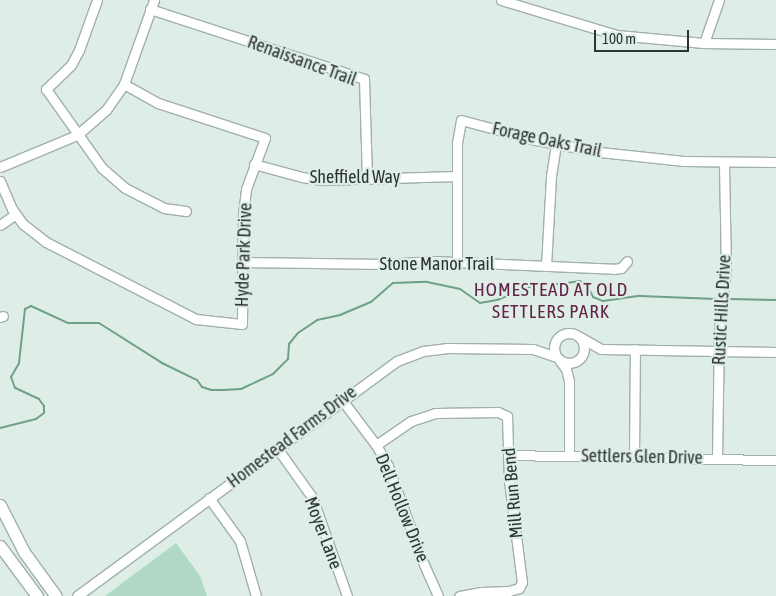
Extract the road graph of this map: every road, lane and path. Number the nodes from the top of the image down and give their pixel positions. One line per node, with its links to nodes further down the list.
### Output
1 (97, 0): 10 (street)
2 (154, 0): 6 (street)
3 (501, 0): 5 (street)
4 (719, 0): 7 (street)
5 (530, 4): 7 (street)
6 (150, 10): 9 (street); 17 (street, Renaissance Trail)
7 (704, 43): 8 (street)
8 (776, 44)
9 (124, 84): 10 (street); 14 (street, Hyde Park Drive)
10 (77, 135): 15 (street); 19 (street)
11 (556, 144): 12 (street, Forage Oaks Trail); 16 (street, Forage Oaks Trail); 25 (street)
12 (724, 162): 13 (street, Forage Oaks Trail); 31 (street, Rustic Hills Drive)
13 (776, 162)
14 (254, 164): 17 (street, Sheffield Way); 22 (street, Hyde Park Drive)
15 (0, 167)
16 (457, 176): 17 (street, Sheffield Way); 23 (street, Forage Oaks Trail)
17 (367, 178)
18 (0, 181): 20 (street, Hyde Park Drive)
19 (186, 211)
20 (16, 214): 21 (street); 22 (street, Hyde Park Drive)
21 (0, 225)
22 (243, 262): 23 (street, Stone Manor Trail)
23 (457, 262): 25 (street, Stone Manor Trail)
24 (627, 262): 25 (street, Stone Manor Trail)
25 (546, 266)
26 (580, 337): 27 (street, Homestead Farms Drive); 29 (street, Homestead Farms Drive); 34 (street)
27 (556, 338): 28 (street, Homestead Farms Drive); 33 (street)
28 (533, 349): 33 (street, Homestead Farms Drive); 36 (street, Homestead Farms Drive)
29 (601, 349): 30 (street, Homestead Farms Drive); 34 (street, Homestead Farms Drive)
30 (634, 349): 31 (street, Homestead Farms Drive); 41 (street)
31 (718, 351): 32 (street, Homestead Farms Drive); 42 (street, Rustic Hills Drive)
32 (776, 352)
33 (558, 359): 34 (street, Homestead Farms Drive); 35 (street)
34 (579, 359): 35 (street)
35 (569, 381): 40 (street)
36 (342, 400): 37 (street, Dell Hollow Drive); 38 (street, Homestead Farms Drive)
37 (376, 445): 39 (street, Mill Run Bend); 52 (street, Dell Hollow Drive)
38 (277, 448): 44 (street, Homestead Farms Drive); 51 (street, Moyer Lane)
39 (508, 455): 40 (street, Settlers Glen Drive); 53 (street, Mill Run Bend)
40 (569, 456): 41 (street, Settlers Glen Drive)
41 (634, 457): 42 (street, Settlers Glen Drive)
42 (717, 459): 43 (street, Settlers Glen Drive)
43 (776, 460)
44 (209, 498): 49 (street, Homestead Farms Drive); 50 (street)
45 (0, 504): 48 (main road)
46 (0, 546): 47 (main road)
47 (37, 596)
48 (56, 596)
49 (77, 596)
50 (256, 596)
51 (347, 596)
52 (438, 596)
53 (458, 596)

